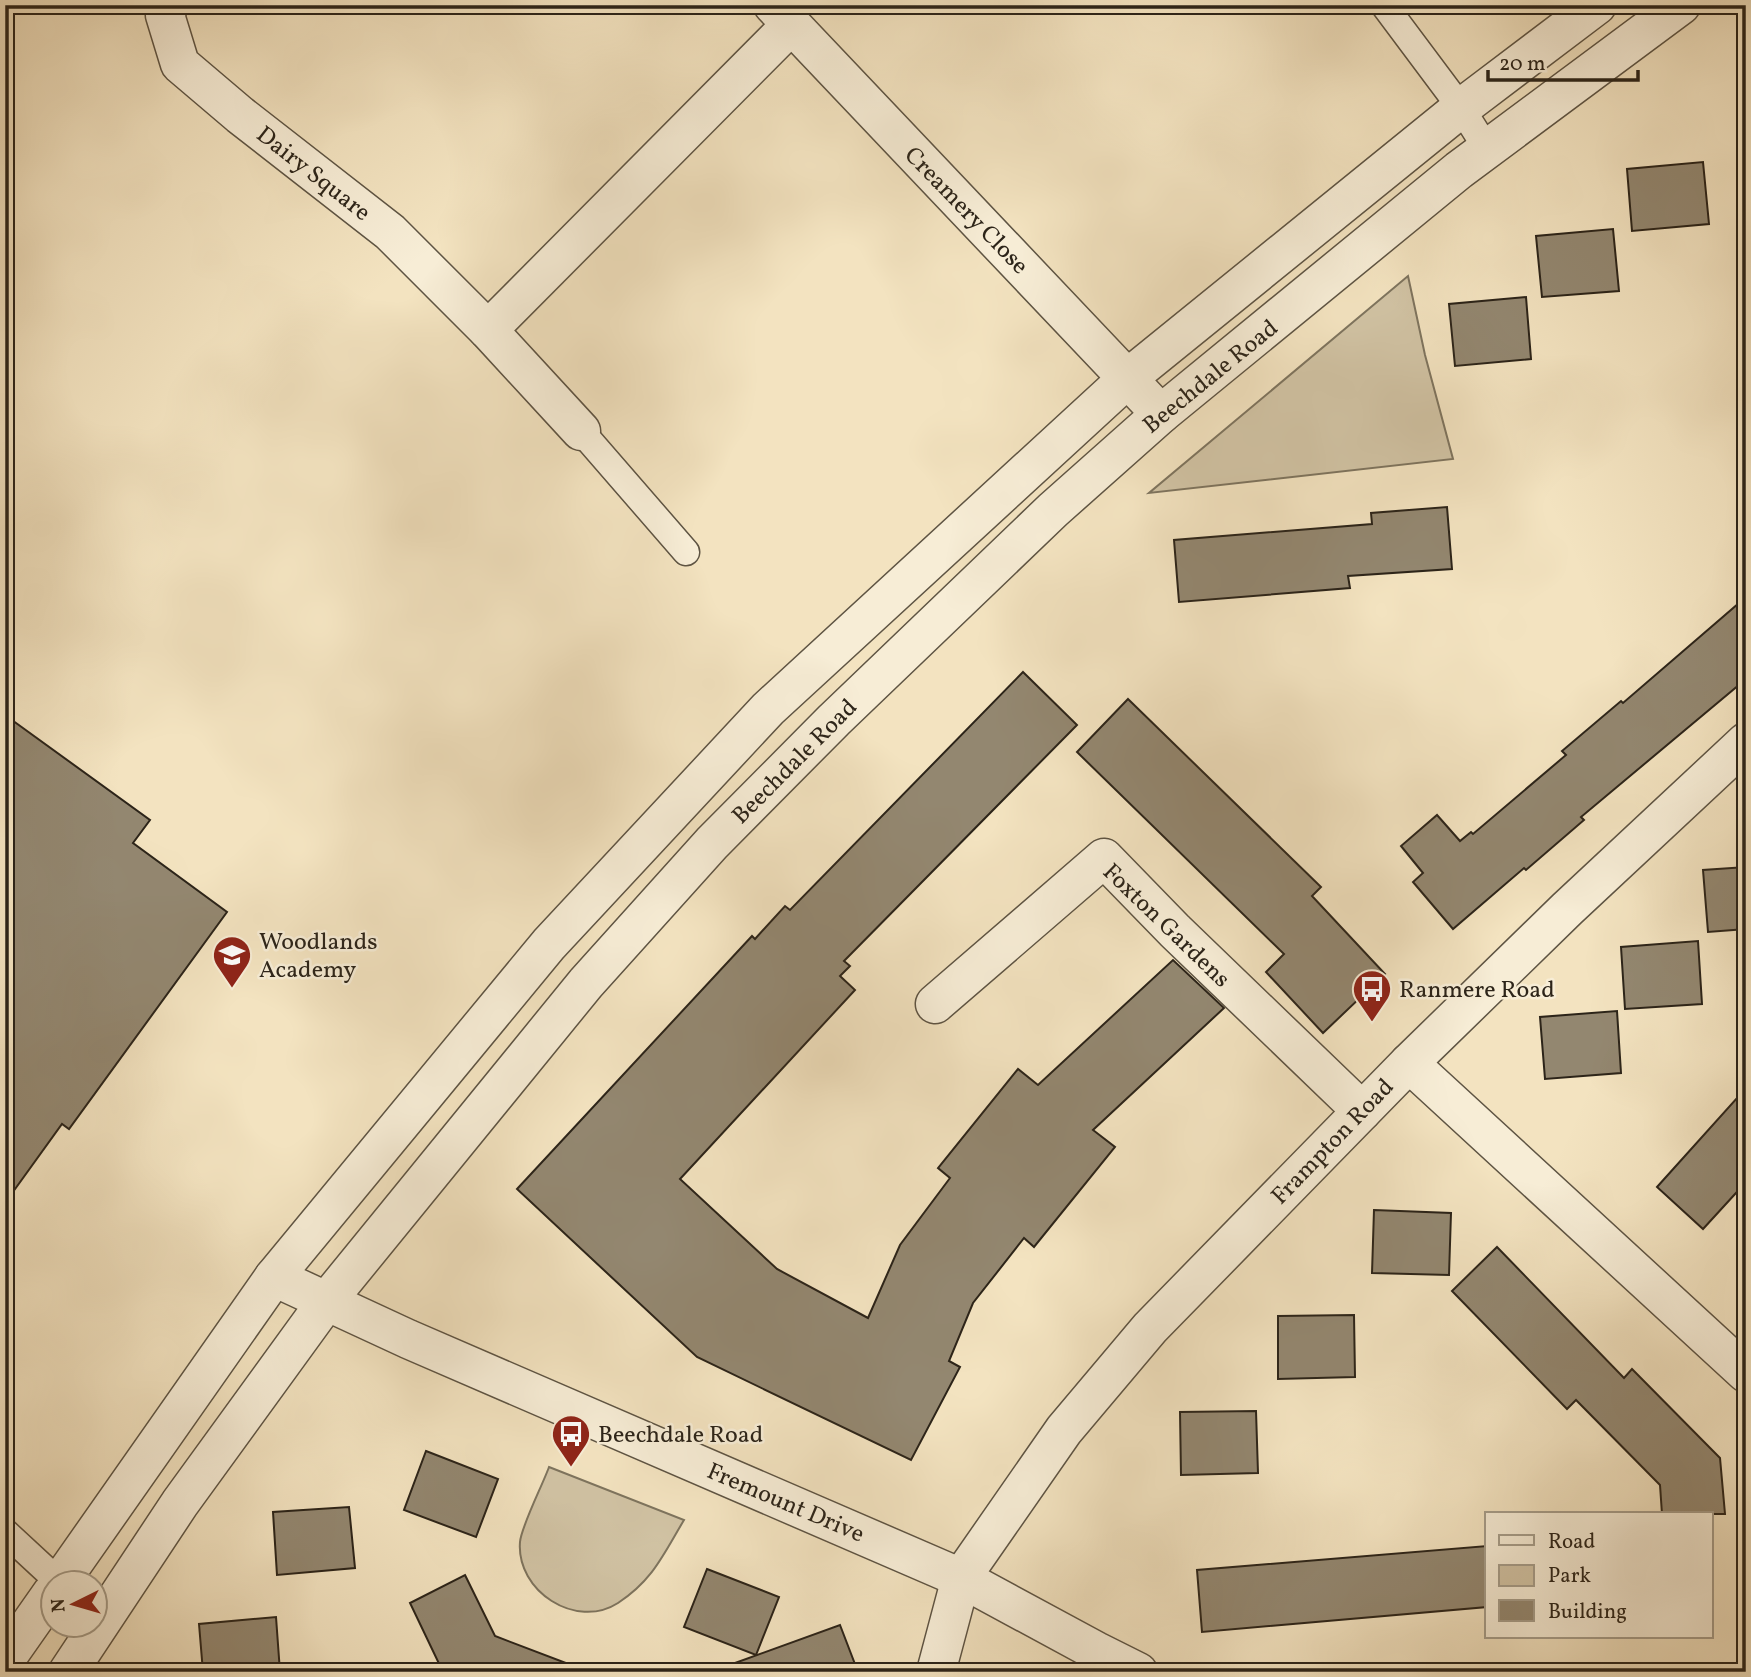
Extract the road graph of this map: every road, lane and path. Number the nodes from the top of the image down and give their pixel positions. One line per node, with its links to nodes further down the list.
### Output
1 (169, 5): 8 (street, Dairy Square)
2 (1384, 5): 6 (lane)
3 (1597, 5): 6 (street, Beechdale Road)
4 (1681, 5): 7 (street, Beechdale Road)
5 (782, 15): 8 (street); 9 (street, Creamery Close)
6 (1461, 108): 7 (lane); 9 (street, Beechdale Road)
7 (1487, 149): 10 (street, Beechdale Road)
8 (488, 330): 11 (street, Dairy Square)
9 (1128, 378): 10 (street, Creamery Close); 17 (street, Beechdale Road)
10 (1161, 414): 18 (street, Beechdale Road)
11 (581, 431): 12 (lane)
12 (686, 552)
13 (1746, 742): 15 (street, Frampton Road)
14 (935, 1004): 16 (street, Foxton Gardens)
15 (1409, 1063): 16 (street, Frampton Road); 19 (street)
16 (1362, 1111): 23 (street, Frampton Road)
17 (274, 1277): 18 (street, Fremount Drive); 22 (street, Beechdale Road)
18 (326, 1302): 23 (street, Fremount Drive); 26 (street, Beechdale Road)
19 (1746, 1373)
20 (5, 1532): 21 (lane)
21 (44, 1568)
22 (70, 1568)
23 (961, 1578): 27 (street, Frampton Road); 28 (street, Fremount Drive)
24 (38, 1613): 25 (street)
25 (5, 1660)
26 (68, 1672)
27 (936, 1672)
28 (1138, 1672)

